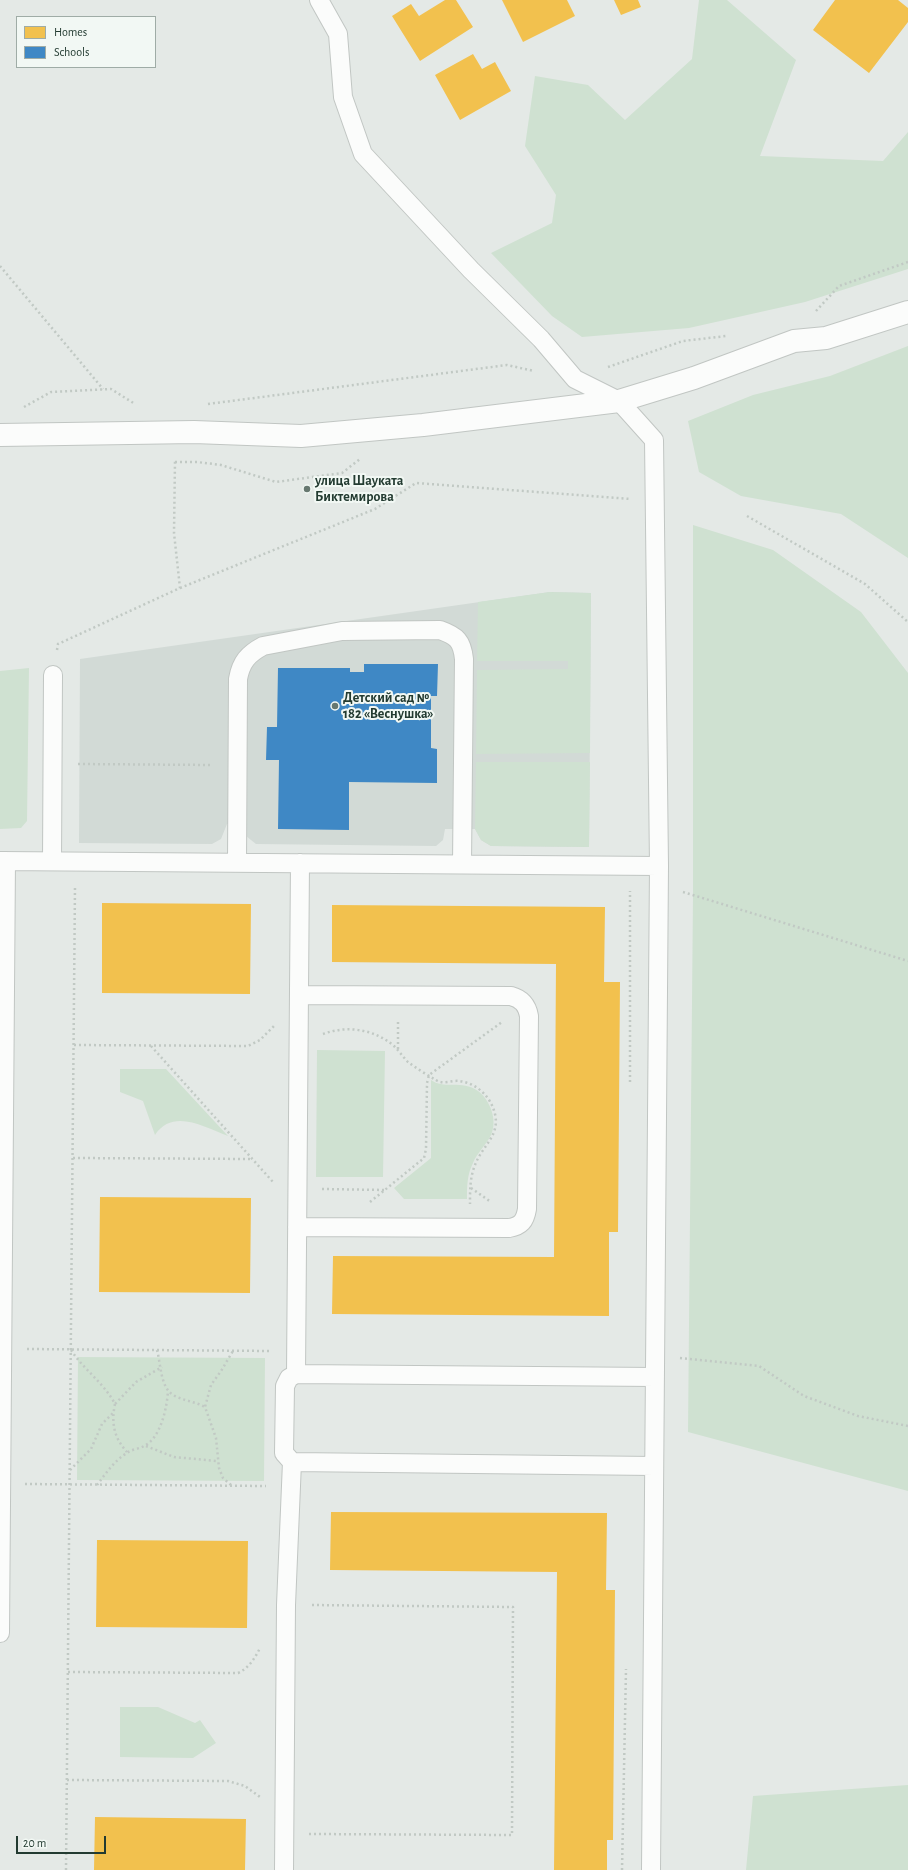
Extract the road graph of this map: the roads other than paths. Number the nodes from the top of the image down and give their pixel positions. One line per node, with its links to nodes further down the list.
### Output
1 (319, 0): 3 (lane)
2 (908, 312): 3 (street)
3 (619, 401): 4 (street); 11 (lane)
4 (0, 435)
5 (53, 675): 7 (lane)
6 (3, 861): 7 (lane); 12 (lane)
7 (52, 862): 8 (lane)
8 (237, 863): 9 (lane); 10 (lane)
9 (300, 863): 10 (lane); 13 (lane)
10 (462, 864): 11 (lane)
11 (659, 866): 18 (lane)
12 (3, 990): 14 (lane)
13 (299, 998): 15 (lane); 15 (lane)
14 (2, 1224): 17 (lane)
15 (297, 1227): 16 (lane)
16 (296, 1374): 18 (lane); 20 (lane)
17 (1, 1377): 19 (lane)
18 (655, 1377): 21 (lane)
19 (1, 1460): 22 (lane)
20 (292, 1462): 21 (lane); 24 (lane)
21 (654, 1466): 25 (lane)
22 (0, 1607): 23 (lane)
23 (0, 1633)
24 (284, 1870)
25 (651, 1870)

